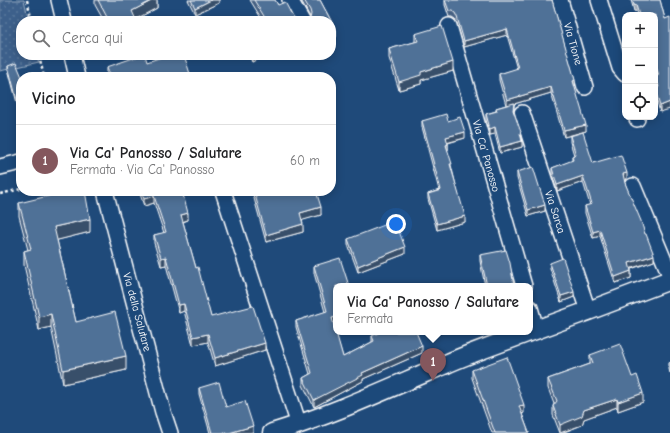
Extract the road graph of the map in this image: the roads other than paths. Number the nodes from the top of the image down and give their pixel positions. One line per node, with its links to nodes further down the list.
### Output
1 (59, 0): 5 (street)
2 (290, 0): 6 (street)
3 (560, 0): 11 (street, Via Tione)
4 (599, 0): 9 (street)
5 (63, 16)
6 (299, 16)
7 (448, 26): 20 (street, Via Ca' Panosso)
8 (73, 60): 10 (street)
9 (622, 70)
10 (76, 72)
11 (585, 87)
12 (522, 113): 21 (street, Via Sarca)
13 (16, 163): 14 (street)
14 (0, 167)
15 (633, 186): 18 (street)
16 (106, 196): 25 (street, Via della Salutare)
17 (225, 196): 24 (street)
18 (670, 275)
19 (670, 280): 21 (street)
20 (523, 283)
21 (588, 311): 22 (street)
22 (533, 331)
23 (522, 335): 24 (street)
24 (299, 425): 26 (street)
25 (170, 433)
26 (272, 433)

